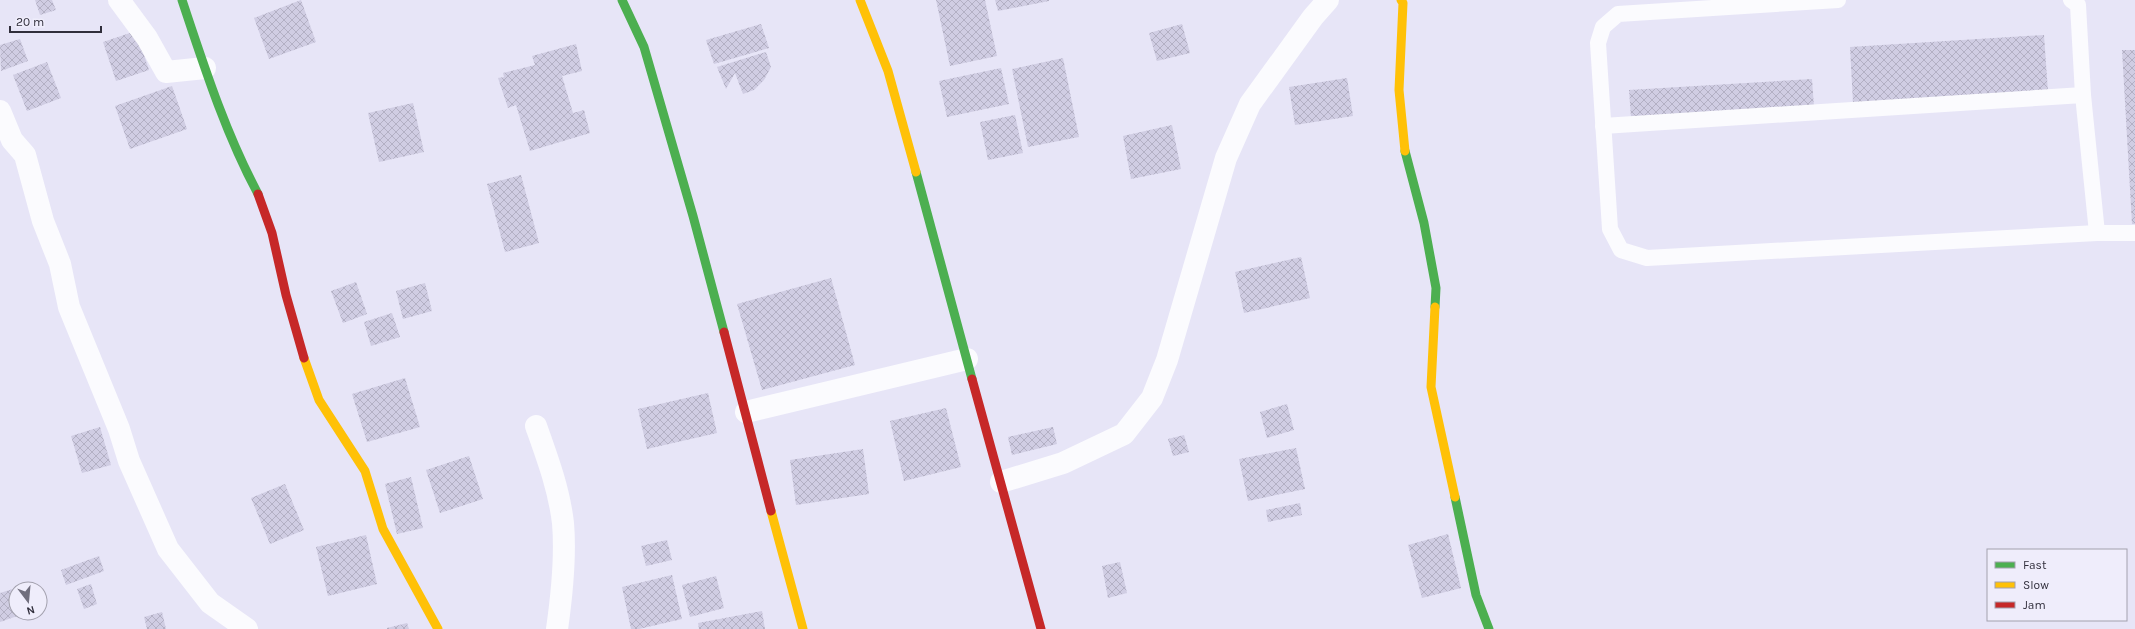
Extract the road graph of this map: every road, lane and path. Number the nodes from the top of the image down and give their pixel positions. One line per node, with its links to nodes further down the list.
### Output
1 (119, 0): 9 (street)
2 (182, 0): 9 (street)
3 (622, 0): 16 (street)
4 (860, 0): 15 (street)
5 (1328, 0): 18 (street)
6 (1401, 0): 24 (street)
7 (1838, 0): 12 (lane)
8 (2072, 0): 10 (lane)
9 (204, 68): 20 (street)
10 (2083, 95): 12 (lane); 13 (lane)
11 (0, 111): 19 (street)
12 (1603, 126): 13 (lane)
13 (2097, 233): 14 (lane)
14 (2135, 234)
15 (967, 359): 16 (street); 18 (street)
16 (746, 412): 22 (street)
17 (536, 426): 21 (street)
18 (1001, 482): 23 (street)
19 (247, 629)
20 (438, 629)
21 (557, 629)
22 (803, 629)
23 (1041, 629)
24 (1489, 629)

